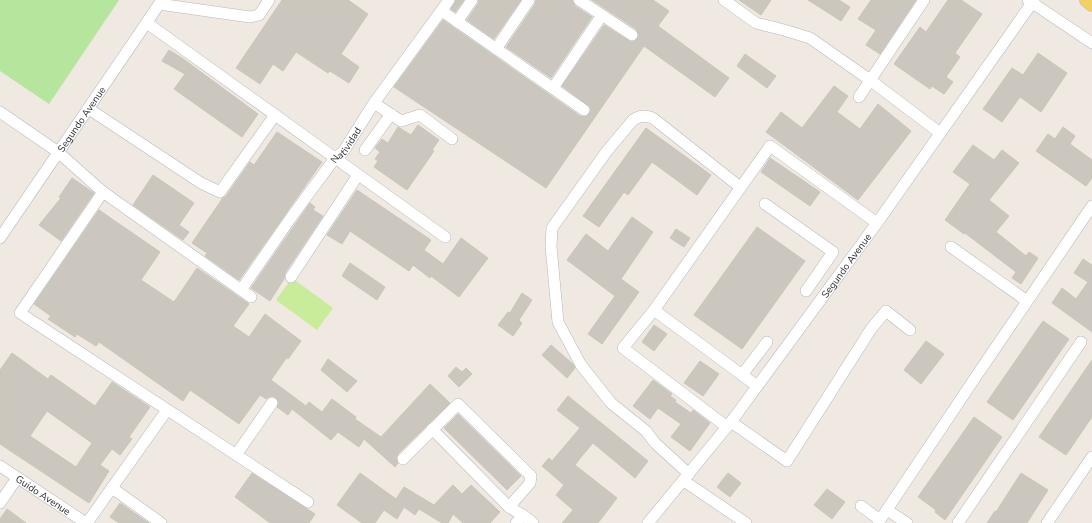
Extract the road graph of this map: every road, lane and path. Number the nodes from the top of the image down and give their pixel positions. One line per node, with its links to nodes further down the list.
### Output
1 (268, 0): 10 (street)
2 (449, 0): 12 (street, Natividad)
3 (472, 0): 14 (street)
4 (529, 0): 18 (street)
5 (579, 0): 13 (street)
6 (725, 0): 19 (street)
7 (924, 0): 19 (street)
8 (1087, 0): 11 (main road)
9 (1031, 1): 17 (street); 28 (street, Segundo Avenue)
10 (160, 2): 15 (street, Segundo Avenue)
11 (1092, 4)
12 (442, 11): 14 (street); 22 (street, Natividad)
13 (602, 15): 16 (street); 20 (street)
14 (457, 22): 18 (street)
15 (147, 23): 23 (street, Segundo Avenue); 26 (street)
16 (632, 35)
17 (1092, 43)
18 (496, 49): 20 (street)
19 (870, 80): 21 (street); 28 (street)
20 (553, 88): 24 (street)
21 (858, 97)
22 (374, 103): 25 (street); 32 (street, Natividad)
23 (89, 109): 26 (street); 31 (street, Segundo Avenue)
24 (584, 110)
25 (391, 114): 29 (street); 30 (street)
26 (275, 115): 32 (street)
27 (1, 116): 31 (street)
28 (940, 133): 38 (street, Segundo Avenue)
29 (452, 139)
30 (365, 150)
31 (58, 152): 35 (street); 40 (street, Segundo Avenue)
32 (335, 158): 33 (street); 43 (street, Natividad)
33 (358, 175): 39 (street); 42 (street)
34 (740, 187): 38 (street); 47 (street); 61 (street)
35 (103, 192): 43 (street); 54 (street)
36 (765, 204): 44 (street)
37 (1092, 206): 46 (street)
38 (877, 223): 52 (street, Segundo Avenue)
39 (445, 237)
40 (0, 238)
41 (951, 247): 46 (street)
42 (291, 276)
43 (241, 290): 45 (street)
44 (806, 291)
45 (251, 297)
46 (1027, 301): 68 (street)
47 (654, 310): 51 (street); 55 (street)
48 (910, 330): 55 (street)
49 (767, 342): 51 (street)
50 (1081, 342): 77 (street)
51 (742, 375): 52 (street)
52 (757, 386): 55 (street, Segundo Avenue)
53 (272, 403): 57 (street)
54 (167, 410): 57 (street); 63 (street)
55 (729, 424): 61 (street, Segundo Avenue)
56 (432, 429): 59 (street); 67 (street); 67 (street)
57 (236, 456): 65 (street)
58 (1092, 457): 78 (street)
59 (403, 459)
60 (0, 466): 62 (street, Guido Avenue)
61 (686, 477): 74 (street, Segundo Avenue); 75 (street)
62 (17, 478): 64 (street); 71 (street, Guido Avenue)
63 (112, 488): 71 (street); 72 (street)
64 (0, 502)
65 (308, 502)
66 (861, 506): 70 (street)
67 (509, 507): 69 (street)
68 (887, 510): 70 (street); 76 (street)
69 (519, 519): 73 (street)
70 (879, 521)
71 (87, 523)
72 (161, 523)
73 (533, 523)
74 (648, 523)
75 (746, 523)
76 (907, 523)
77 (958, 523)
78 (1047, 523)

